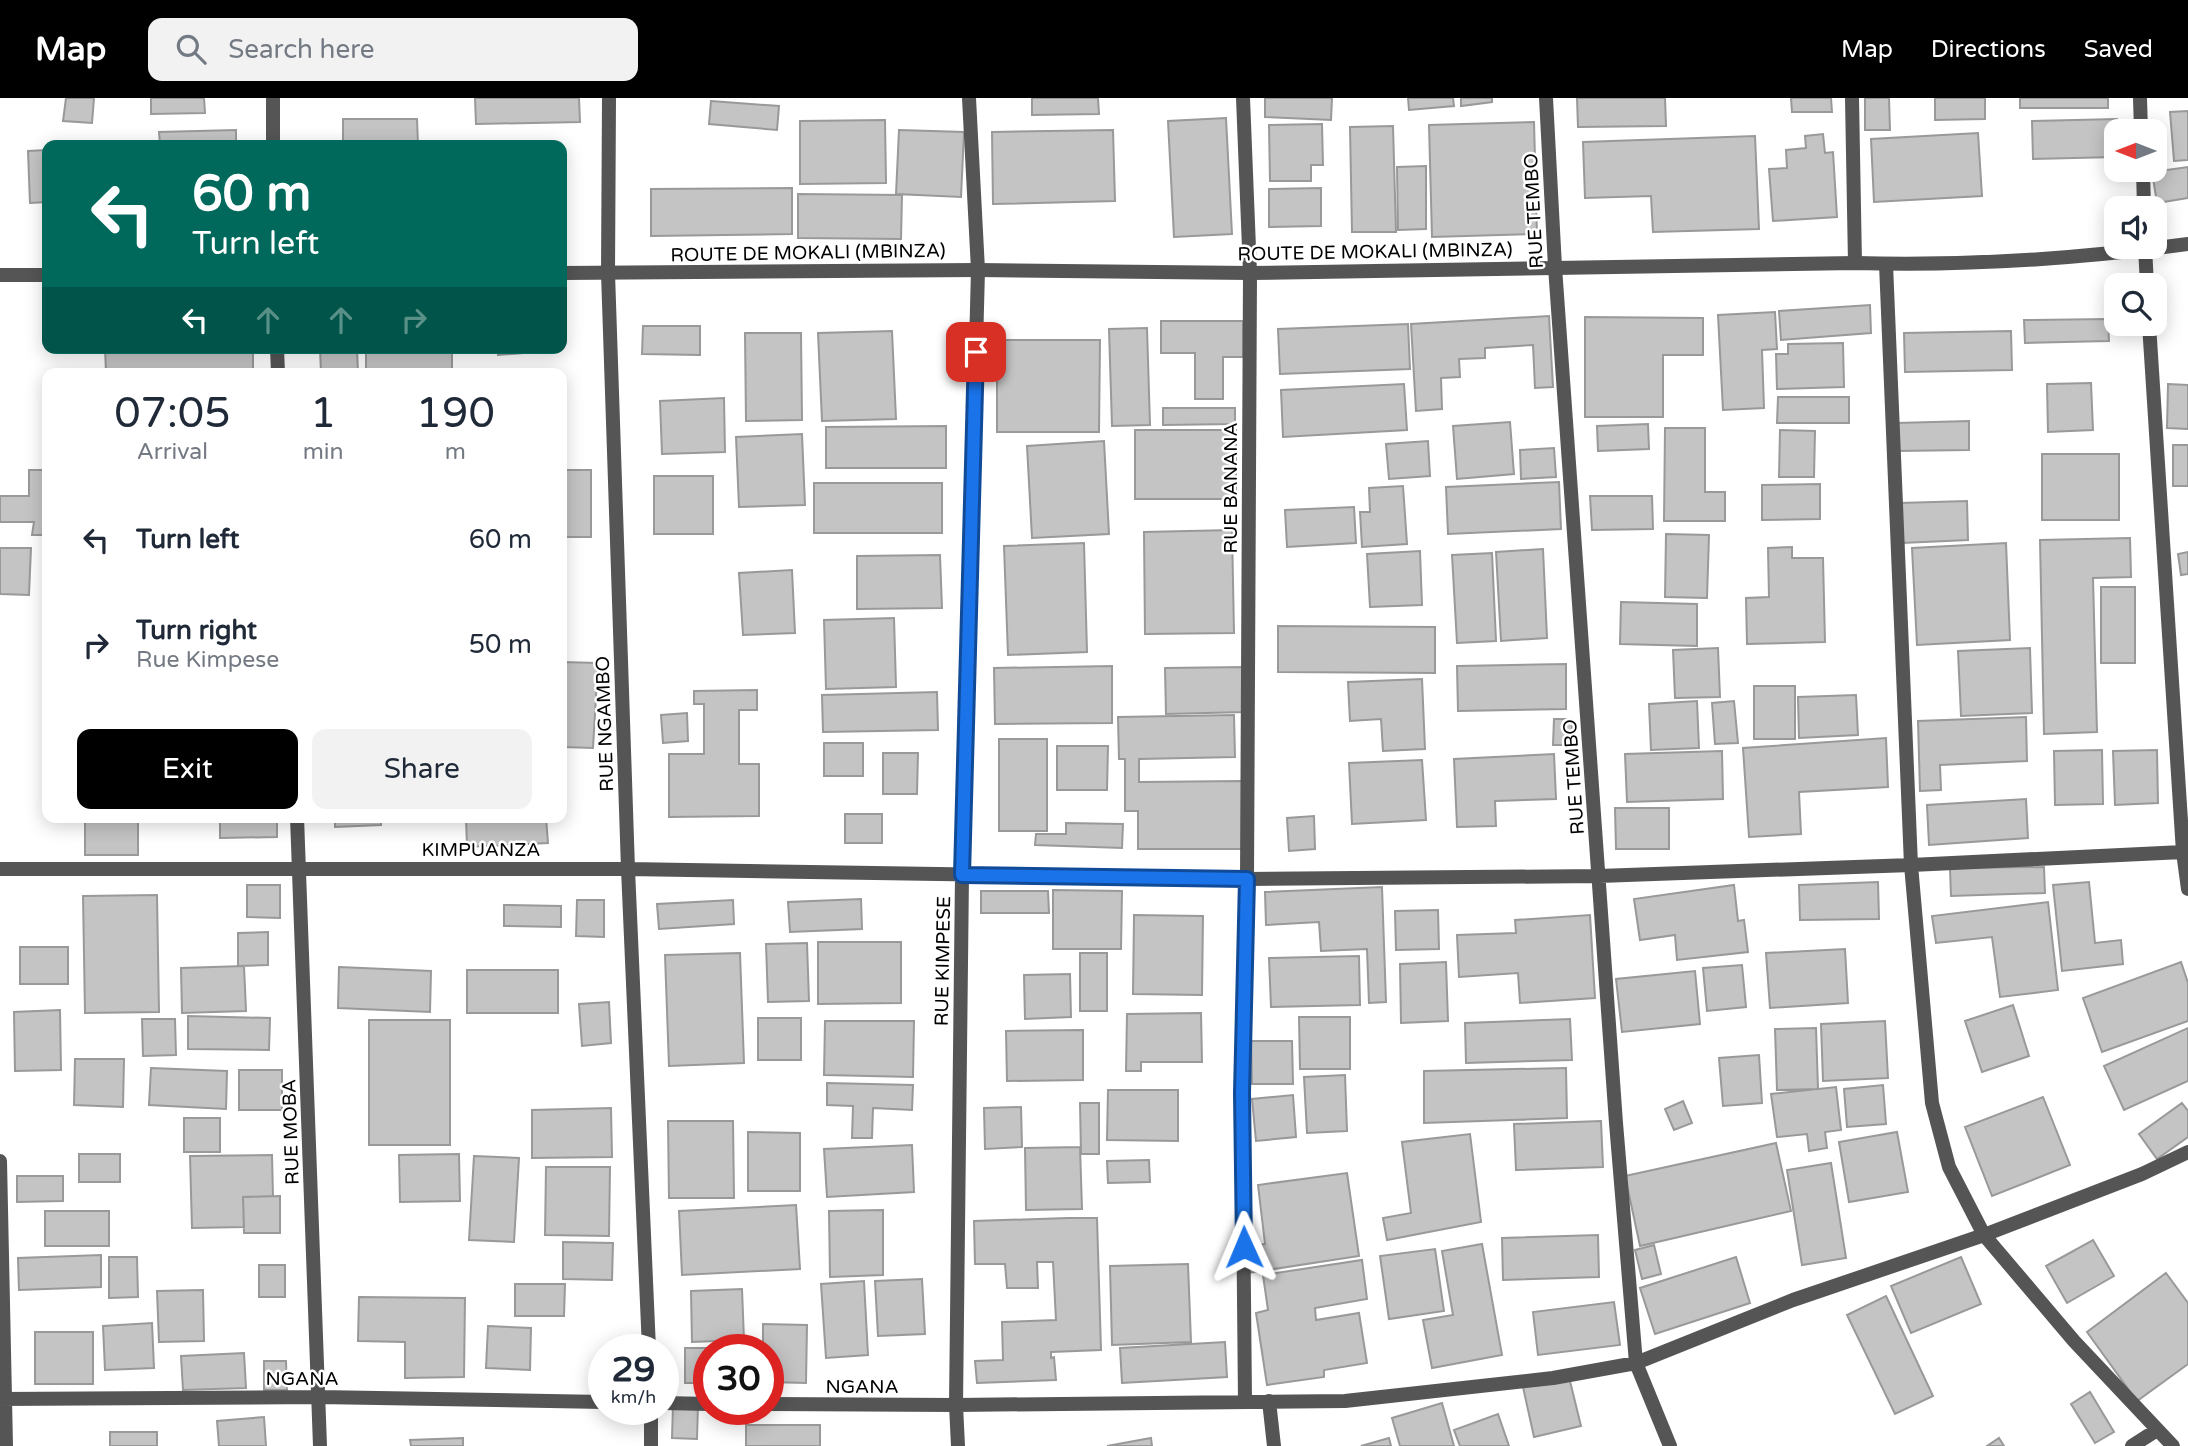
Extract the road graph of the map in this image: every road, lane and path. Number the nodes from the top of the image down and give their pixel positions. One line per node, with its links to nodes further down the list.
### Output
1 (274, 98): 9 (street)
2 (609, 98): 19 (street, RUE NGAMBO)
3 (970, 98): 16 (street, RUE KIMPESE)
4 (1243, 98): 18 (street, RUE BANANA)
5 (1546, 98): 15 (street, RUE TEMBO)
6 (1852, 98): 13 (street)
7 (2140, 98): 8 (street)
8 (2141, 119)
9 (273, 140)
10 (2188, 244): 11 (street, ROUTE DE MOKALI (MBINZA))
11 (2167, 246)
12 (2104, 252): 14 (street, ROUTE DE MOKALI (MBINZA))
13 (1855, 263): 14 (street, ROUTE DE MOKALI (MBINZA)); 15 (street, ROUTE DE MOKALI (MBINZA))
14 (1886, 264): 25 (street)
15 (1555, 267): 18 (street, ROUTE DE MOKALI (MBINZA)); 30 (street, RUE TEMBO)
16 (978, 270): 18 (street, ROUTE DE MOKALI (MBINZA)); 19 (street, ROUTE DE MOKALI (MBINZA)); 29 (street, RUE KIMPESE)
17 (567, 273): 19 (street, ROUTE DE MOKALI (MBINZA))
18 (1250, 273): 31 (street, RUE BANANA)
19 (608, 274): 28 (street, RUE NGAMBO)
20 (0, 275): 21 (street)
21 (42, 275)
22 (2151, 336): 24 (street)
23 (297, 823): 27 (street, RUE MOBA)
24 (2183, 852): 25 (street, KIMPUANZA); 32 (street)
25 (1911, 865): 30 (street, KIMPUANZA); 35 (street)
26 (0, 869): 27 (street, KIMPUANZA)
27 (299, 869): 28 (street, KIMPUANZA); 38 (street, RUE MOBA)
28 (628, 869): 29 (street, KIMPUANZA); 36 (street, RUE NGAMBO)
29 (962, 875): 31 (street, KIMPUANZA); 44 (street, RUE KIMPESE)
30 (1599, 876): 31 (street, KIMPUANZA); 37 (street, RUE TEMBO)
31 (1247, 879): 40 (street, RUE BANANA)
32 (2188, 889)
33 (2188, 1152): 35 (street, NGANA)
34 (0, 1161): 39 (street)
35 (1984, 1235): 37 (street, NGANA); 46 (street)
36 (648, 1334)
37 (1636, 1363): 41 (street, NGANA); 52 (street, RUE TEMBO)
38 (319, 1397): 39 (street, NGANA); 42 (street, NGANA); 48 (street, RUE MOBA)
39 (3, 1399): 47 (street)
40 (1245, 1401): 41 (street, NGANA); 44 (street, NGANA)
41 (1269, 1401): 51 (street)
42 (588, 1402)
43 (784, 1404): 44 (street, NGANA)
44 (956, 1405): 50 (street, RUE KIMPESE)
45 (651, 1425): 49 (street)
46 (2157, 1430): 53 (street); 54 (street)
47 (6, 1446)
48 (320, 1446)
49 (651, 1446)
50 (958, 1446)
51 (1274, 1446)
52 (1670, 1446)
53 (2132, 1446)
54 (2173, 1446)

